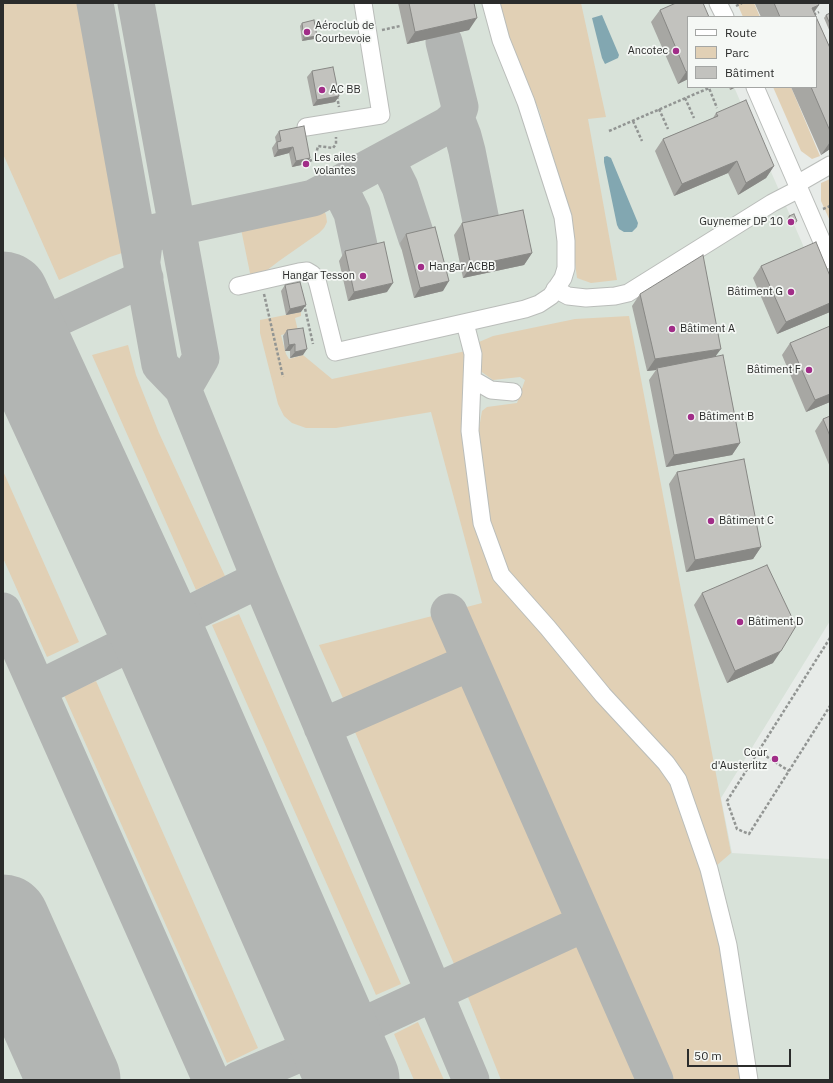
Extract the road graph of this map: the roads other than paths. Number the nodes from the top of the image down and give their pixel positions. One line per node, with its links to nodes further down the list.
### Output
1 (363, 3): 6 (street)
2 (491, 3): 11 (street)
3 (718, 3): 4 (street)
4 (730, 12)
5 (755, 88): 8 (street)
6 (306, 127)
7 (830, 165): 8 (street)
8 (798, 186): 9 (street); 11 (street)
9 (830, 260)
10 (238, 286): 12 (street)
11 (556, 289): 12 (street)
12 (465, 322): 13 (street)
13 (472, 379): 14 (street); 15 (street)
14 (513, 392)
15 (749, 1080)

